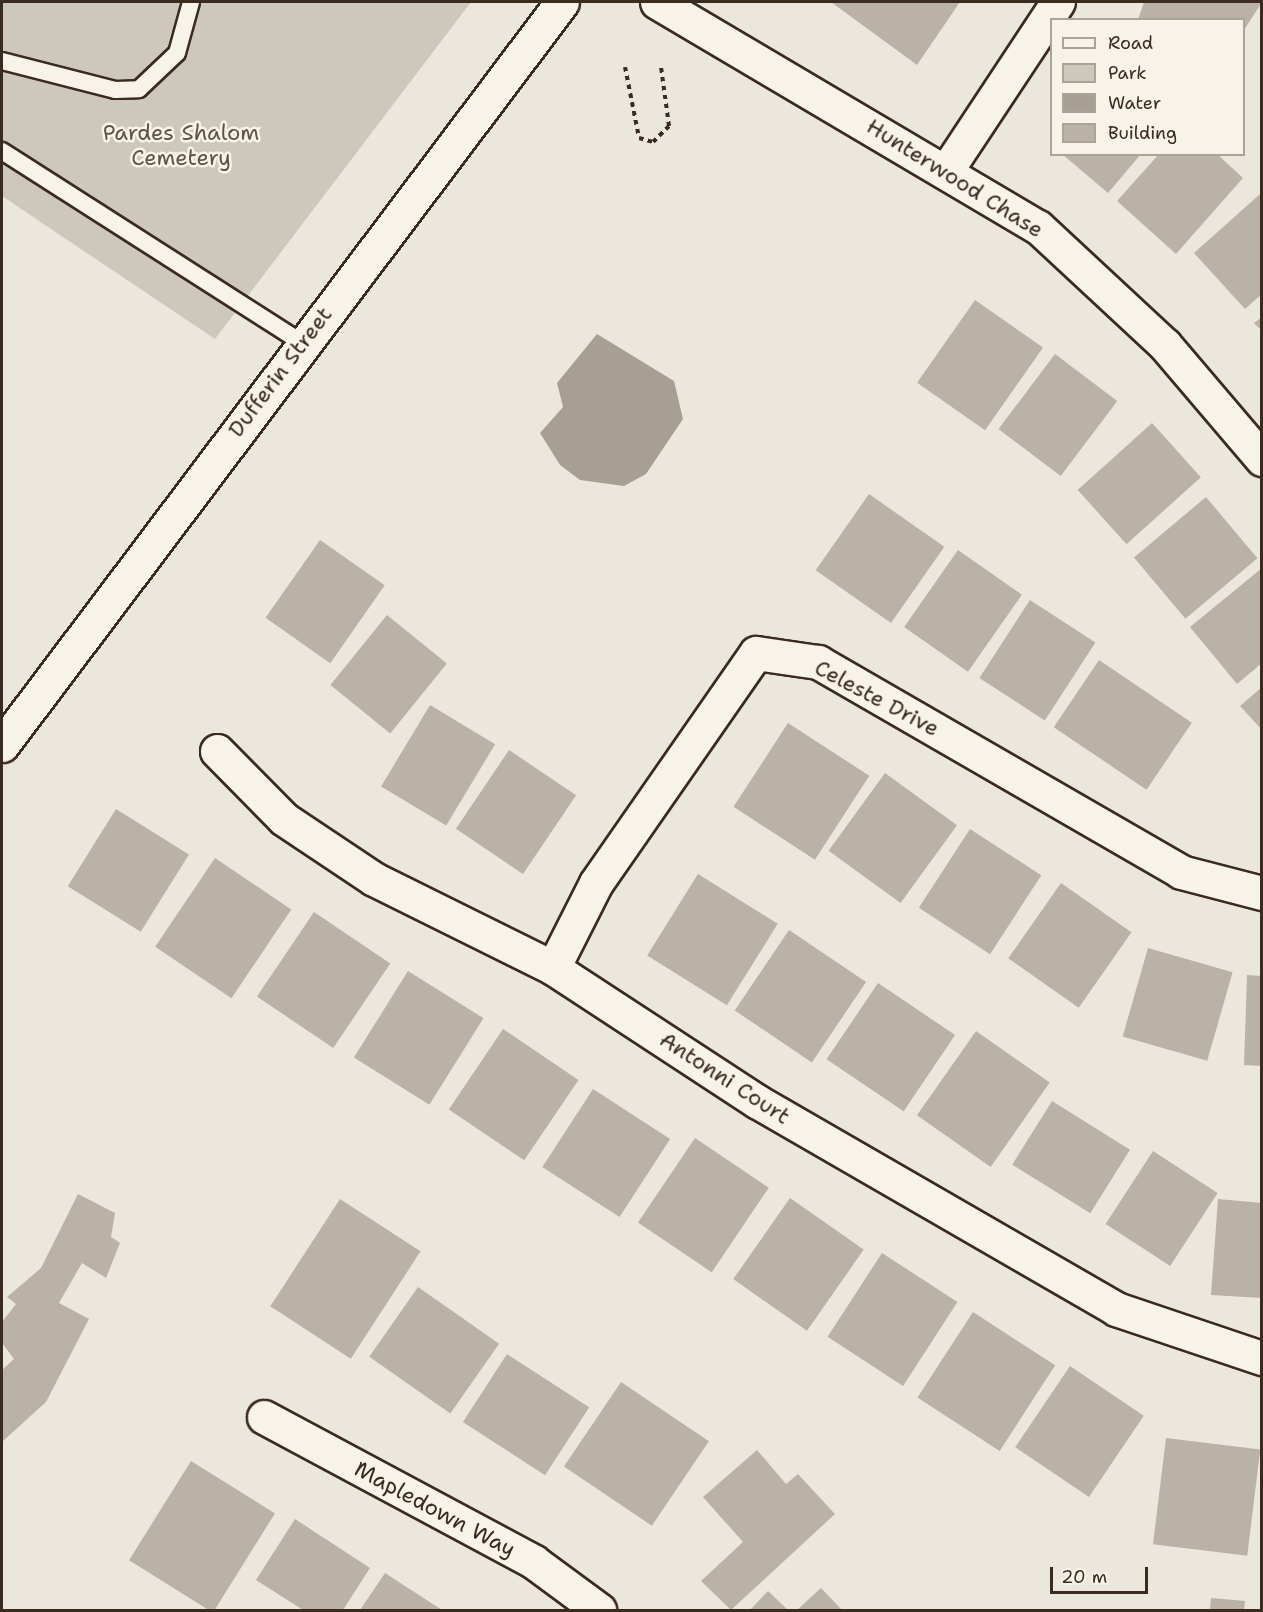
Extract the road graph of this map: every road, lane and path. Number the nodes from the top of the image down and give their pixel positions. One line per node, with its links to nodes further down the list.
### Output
1 (191, 2): 5 (lane)
2 (562, 2): 10 (street, Dufferin Street)
3 (657, 2): 9 (street, Hunterwood Chase)
4 (1058, 2): 9 (street)
5 (2, 60)
6 (625, 67): 7 (path)
7 (661, 67)
8 (2, 151): 10 (lane)
9 (946, 171): 11 (street, Hunterwood Chase)
10 (302, 343): 12 (street, Dufferin Street)
11 (1262, 459)
12 (2, 745)
13 (217, 751): 15 (street, Antonni Court)
14 (1262, 893): 15 (street, Celeste Drive)
15 (553, 968): 16 (street, Antonni Court)
16 (1262, 1358)
17 (264, 1417): 18 (street, Mapledown Way)
18 (599, 1611)

